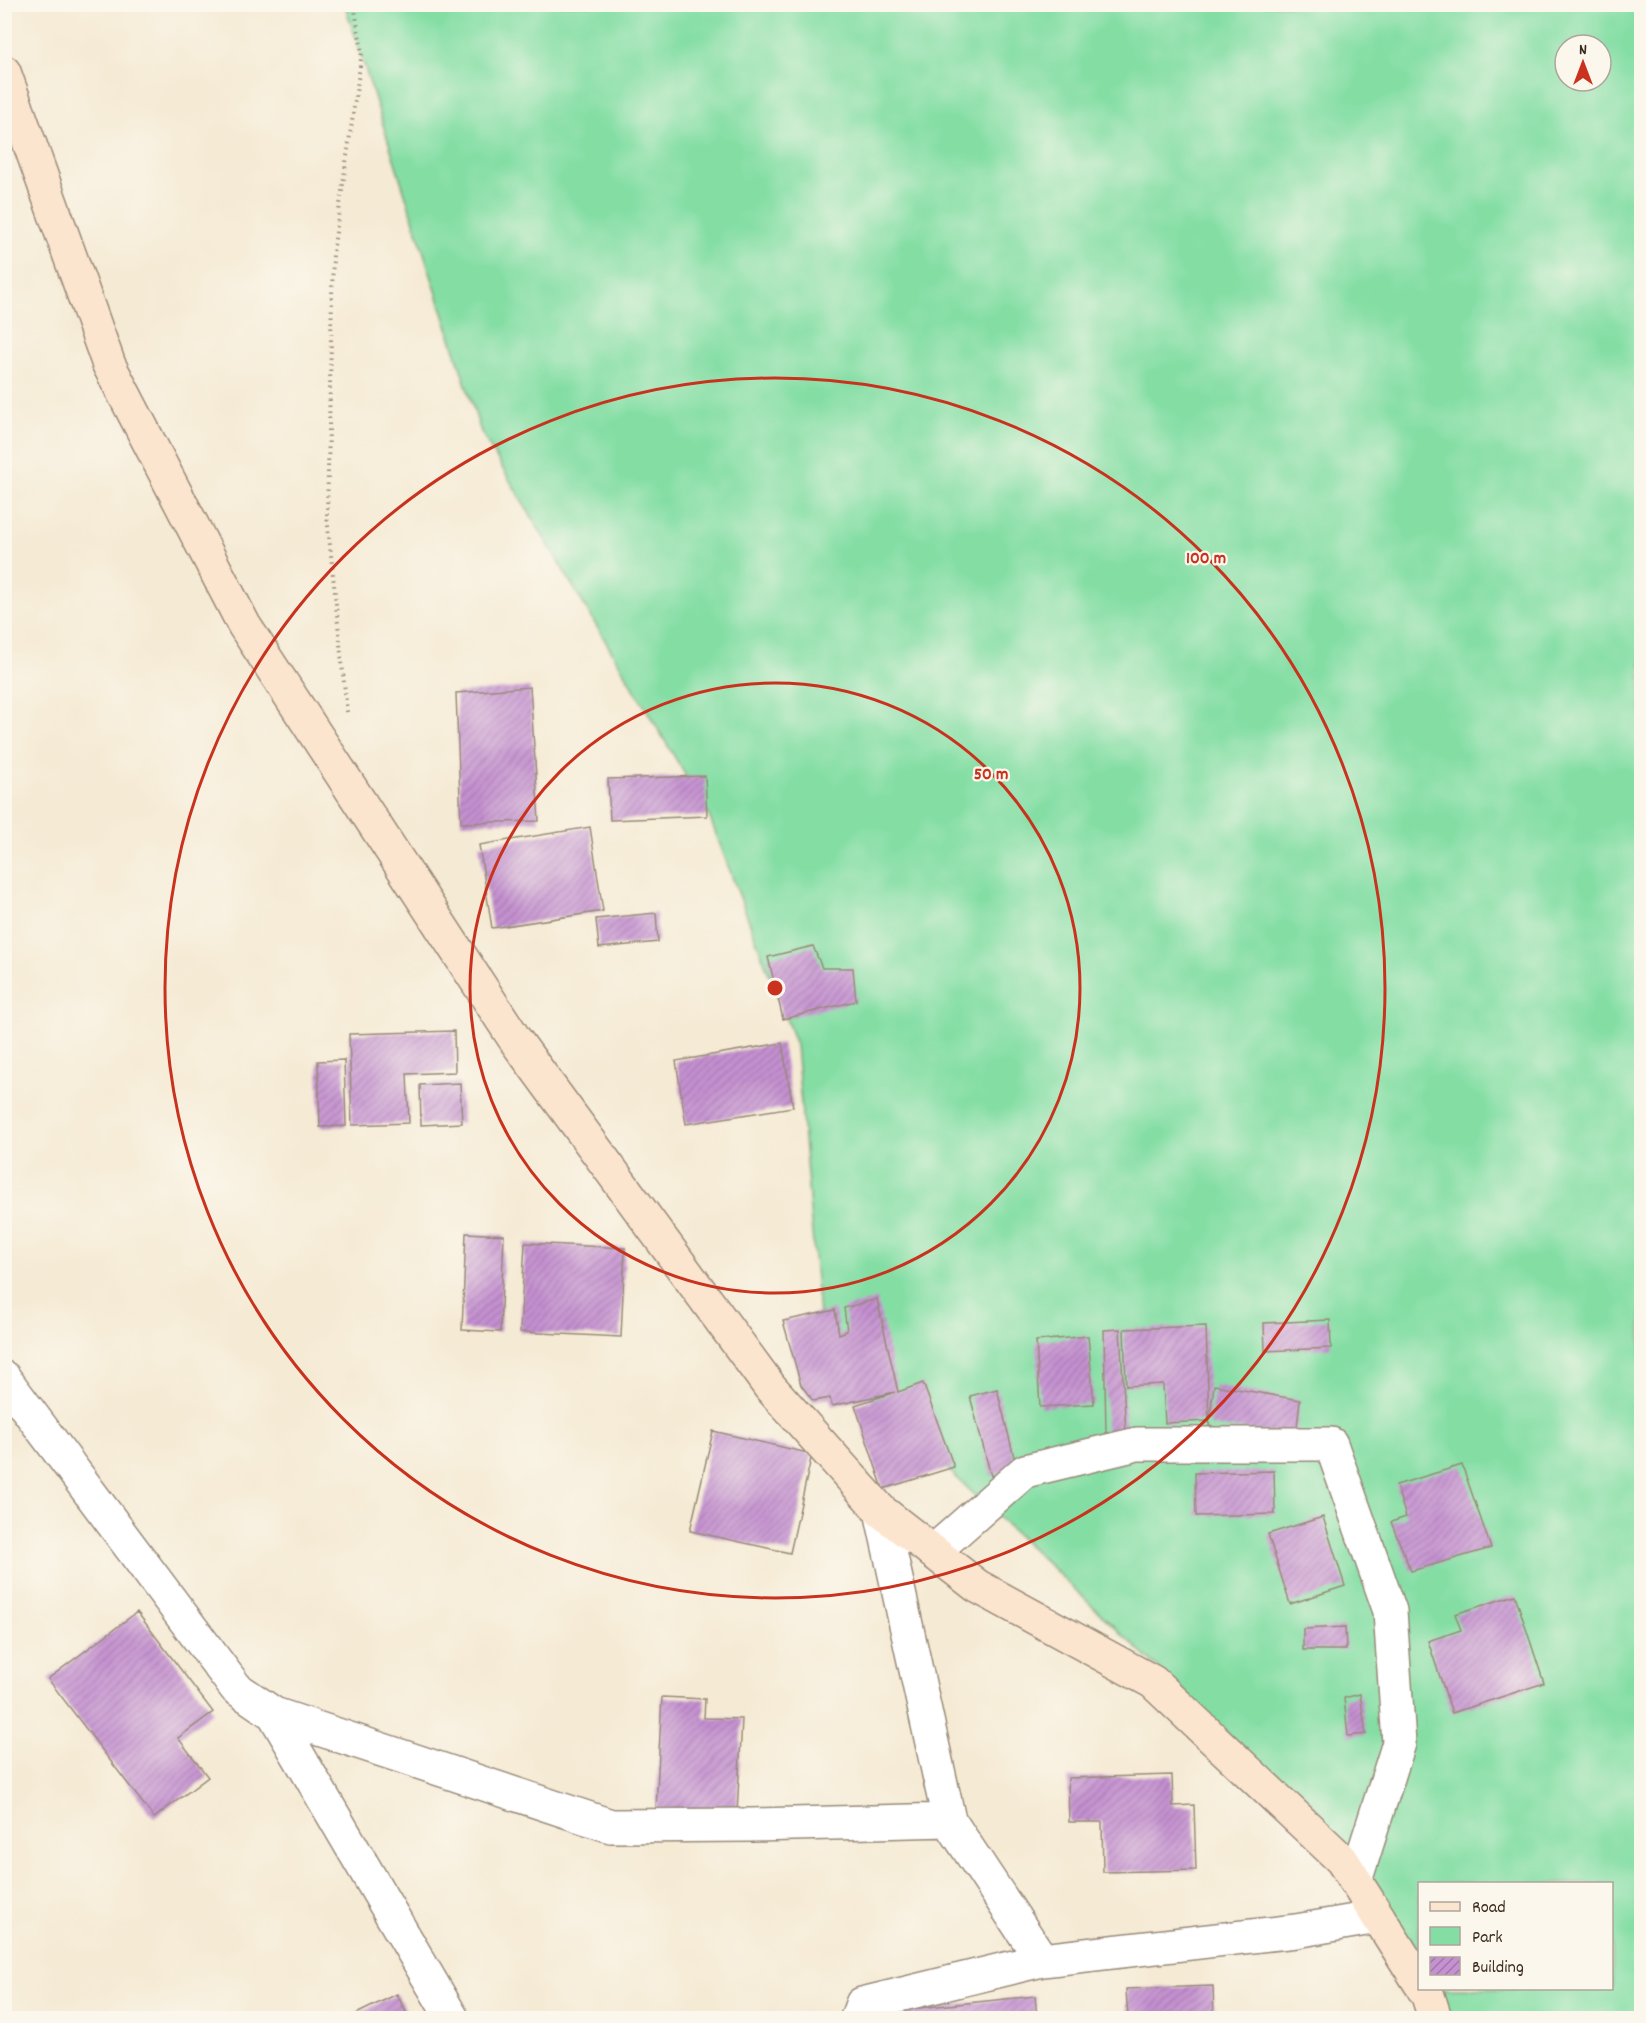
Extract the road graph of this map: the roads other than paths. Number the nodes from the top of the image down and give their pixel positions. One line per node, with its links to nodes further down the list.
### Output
1 (4, 72): 3 (street)
2 (4, 1378): 5 (street)
3 (880, 1511): 4 (street); 6 (street)
4 (933, 1552): 7 (street); 7 (street)
5 (274, 1714): 6 (street); 12 (street)
6 (949, 1820): 9 (street)
7 (1354, 1881): 8 (street)
8 (1378, 1917): 9 (street); 10 (street)
9 (1042, 1960): 13 (street)
10 (1418, 1981)
11 (1424, 1990): 14 (street)
12 (452, 2019)
13 (856, 2019)
14 (1435, 2019)

